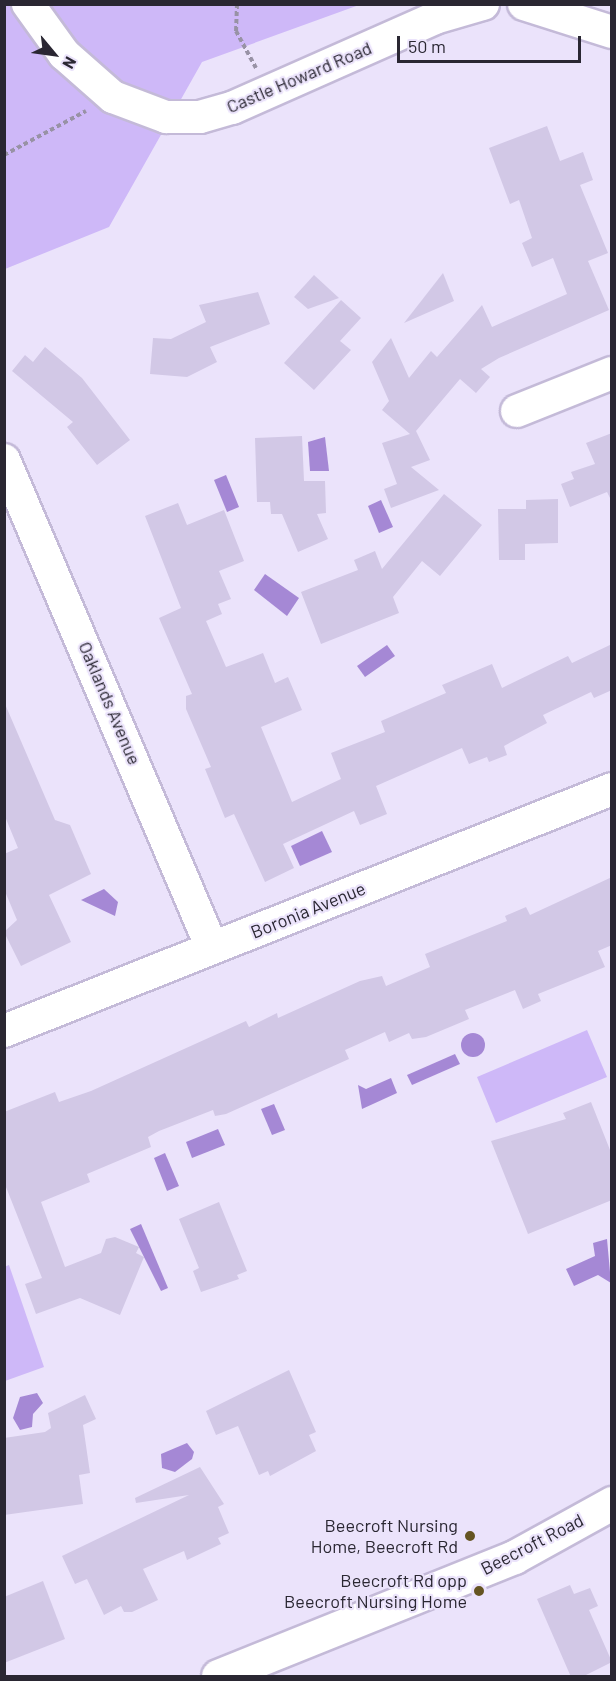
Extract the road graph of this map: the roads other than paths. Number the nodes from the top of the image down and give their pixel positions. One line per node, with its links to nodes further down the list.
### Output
1 (28, 4): 2 (street, Castle Howard Road)
2 (483, 4)
3 (524, 4): 4 (street)
4 (611, 31)
5 (612, 373): 6 (street)
6 (517, 411)
7 (4, 460): 9 (street, Oaklands Avenue)
8 (612, 789): 9 (street, Boronia Avenue)
9 (212, 948): 10 (street, Boronia Avenue)
10 (4, 1031)
11 (612, 1503): 12 (main road, Beecroft Road)
12 (218, 1677)

